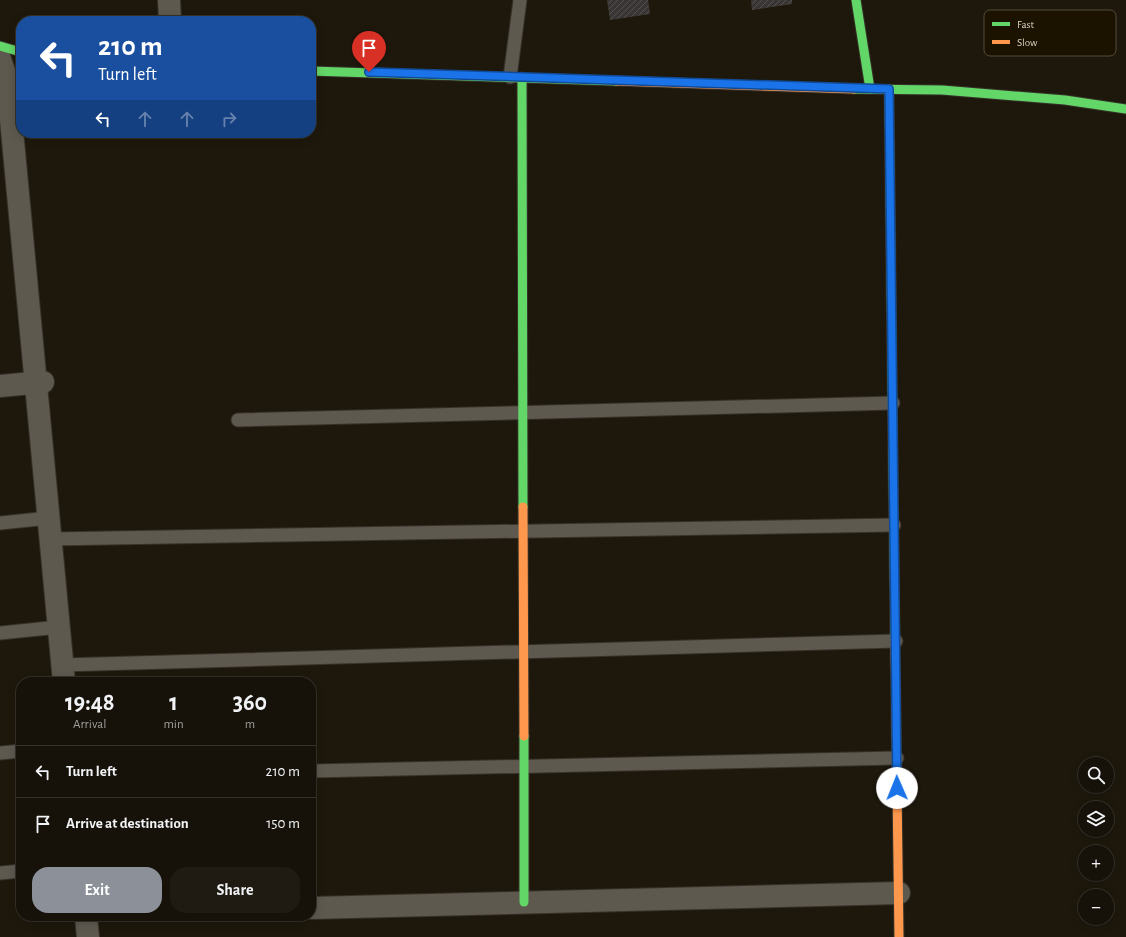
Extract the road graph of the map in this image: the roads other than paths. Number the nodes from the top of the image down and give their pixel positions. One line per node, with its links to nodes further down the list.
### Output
1 (169, 0): 4 (street)
2 (520, 0): 9 (lane)
3 (856, 0): 10 (street)
4 (170, 16)
5 (0, 46): 6 (street)
6 (16, 51)
7 (0, 59): 13 (street)
8 (316, 71): 9 (street)
9 (516, 77): 10 (street); 16 (street)
10 (870, 89): 11 (street)
11 (889, 89): 12 (street); 15 (street)
12 (1126, 109)
13 (39, 382): 14 (street); 20 (street)
14 (0, 386)
15 (893, 403): 16 (lane); 19 (street)
16 (522, 412): 17 (lane); 21 (street)
17 (238, 420)
18 (0, 523): 20 (lane)
19 (894, 525): 21 (lane); 24 (street)
20 (49, 529): 21 (lane); 22 (street)
21 (523, 531): 25 (street)
22 (59, 627): 23 (lane); 26 (street)
23 (0, 633)
24 (896, 641): 25 (lane); 29 (street)
25 (523, 652): 26 (lane); 30 (street)
26 (63, 674)
27 (16, 751): 28 (lane)
28 (0, 753)
29 (897, 758): 30 (lane); 34 (street)
30 (523, 767): 31 (lane); 35 (street)
31 (316, 771)
32 (16, 872): 33 (lane)
33 (0, 873)
34 (899, 892): 35 (street); 39 (street)
35 (524, 902): 36 (street)
36 (316, 908)
37 (86, 921): 38 (street)
38 (88, 937)
39 (899, 937)

